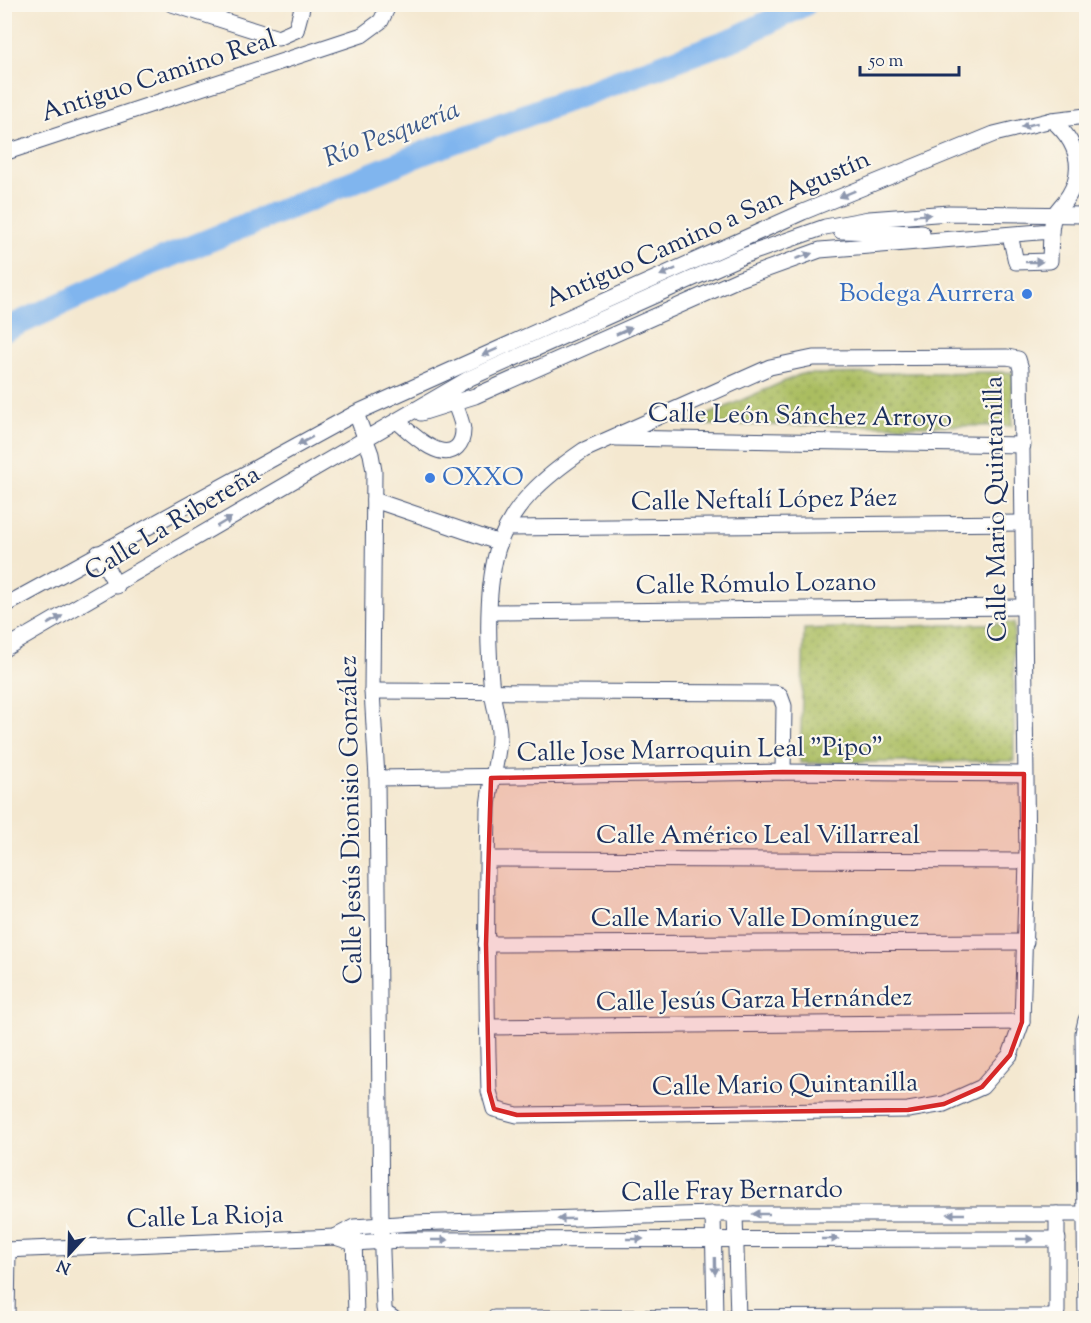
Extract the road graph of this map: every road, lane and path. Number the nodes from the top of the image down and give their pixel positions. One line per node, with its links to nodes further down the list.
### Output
1 (172, 4): 4 (street)
2 (303, 4): 5 (street)
3 (388, 7): 7 (street, Antiguo Camino Real)
4 (213, 10): 6 (street)
5 (296, 30): 6 (street); 7 (street)
6 (278, 38): 8 (street)
7 (305, 52): 8 (street, Antiguo Camino Real)
8 (286, 60): 11 (street, Antiguo Camino Real)
9 (1086, 116): 10 (street, Antiguo Camino a San Agustín)
10 (1052, 120): 12 (street); 21 (street, Antiguo Camino a San Agustín, one-way to 21)
11 (4, 153)
12 (1054, 213): 13 (street, Antiguo Camino a San Agustín); 14 (street); 15 (street, Antiguo Camino a San Agustín, one-way to 12)
13 (1086, 215)
14 (1051, 231): 16 (street); 16 (street, one-way to 14)
15 (802, 234): 17 (street); 18 (street, Antiguo Camino a San Agustín)
16 (1010, 235): 17 (street)
17 (950, 238): 19 (street, one-way to 17)
18 (601, 320): 19 (street); 20 (street, Antiguo Camino a San Agustín)
19 (586, 347): 20 (street)
20 (452, 397): 22 (street); 22 (street)
21 (356, 413): 24 (street, Calle Jesús Dionisio González); 30 (street, Calle La Ribereña, one-way to 30)
22 (398, 422): 24 (street)
23 (613, 438): 25 (street, Calle León Sánchez Arroyo); 25 (street, Calle Mario Quintanilla); 28 (street, Calle Mario Quintanilla)
24 (364, 439): 26 (street, Calle Jesús Dionisio González); 31 (street, Calle La Ribereña, one-way to 24)
25 (1023, 445): 27 (street, Calle Mario Quintanilla)
26 (374, 500): 29 (street); 36 (street, Calle Jesús Dionisio González)
27 (1022, 523): 28 (street, Calle Neftalí López Páez); 33 (street, Calle Mario Quintanilla)
28 (507, 528): 29 (street, Calle Mario Quintanilla)
29 (500, 543): 34 (street, Calle Mario Quintanilla)
30 (98, 553): 31 (street); 32 (street, Calle La Ribereña)
31 (117, 586): 35 (street, Calle La Ribereña, one-way to 31)
32 (4, 606)
33 (1022, 607): 34 (street, Calle Rómulo Lozano); 39 (street, Calle Mario Quintanilla)
34 (490, 612): 37 (street, Calle Mario Quintanilla)
35 (4, 649)
36 (372, 691): 37 (street); 40 (street, Calle Jesús Dionisio González)
37 (492, 691): 38 (street); 41 (street, Calle Mario Quintanilla)
38 (783, 771): 39 (street, Calle Jose Marroquin Leal "Pipo"); 41 (street, Calle Jose Marroquin Leal "Pipo")
39 (1024, 774): 43 (street, Calle Mario Quintanilla)
40 (377, 778): 41 (street, Calle Jose Marroquin Leal "Pipo"); 54 (street, Calle Jesús Dionisio González)
41 (491, 778): 42 (street, Calle Mario Quintanilla)
42 (489, 859): 43 (street, Calle Américo Leal Villarreal); 45 (street, Calle Mario Quintanilla)
43 (1027, 861): 44 (street, Calle Mario Quintanilla)
44 (1026, 942): 45 (street, Calle Mario Valle Domínguez); 47 (street, Calle Mario Quintanilla)
45 (486, 944): 48 (street, Calle Mario Quintanilla)
46 (1086, 1020): 52 (street)
47 (1022, 1022): 48 (street, Calle Jesús Garza Hernández); 48 (street, Calle Mario Quintanilla)
48 (487, 1027)
49 (713, 1214): 50 (street, Calle Fray Bernardo); 54 (street, Calle Fray Bernardo, one-way to 54); 56 (street)
50 (735, 1214): 51 (street, Calle Fray Bernardo, one-way to 50); 57 (street)
51 (1057, 1214): 52 (street, Calle Fray Bernardo); 58 (street)
52 (1085, 1214): 67 (street)
53 (354, 1227): 54 (street, Calle La Rioja); 55 (street, Calle La Rioja); 59 (street)
54 (381, 1231): 56 (street, Calle Fray Bernardo, one-way to 56); 59 (street, Calle La Rioja); 63 (street, Calle Jesús Dionisio González)
55 (335, 1237): 59 (street, Calle La Rioja); 60 (street, Calle La Rioja)
56 (714, 1238): 57 (street, Calle Fray Bernardo); 65 (street, one-way to 65)
57 (735, 1238): 58 (street, Calle Fray Bernardo, one-way to 58); 66 (street)
58 (1058, 1239): 66 (street)
59 (354, 1243): 62 (street)
60 (6, 1250): 61 (street)
61 (7, 1318)
62 (356, 1318)
63 (393, 1318)
64 (494, 1318): 65 (street)
65 (715, 1318): 66 (street)
66 (738, 1318)
67 (1086, 1318)

